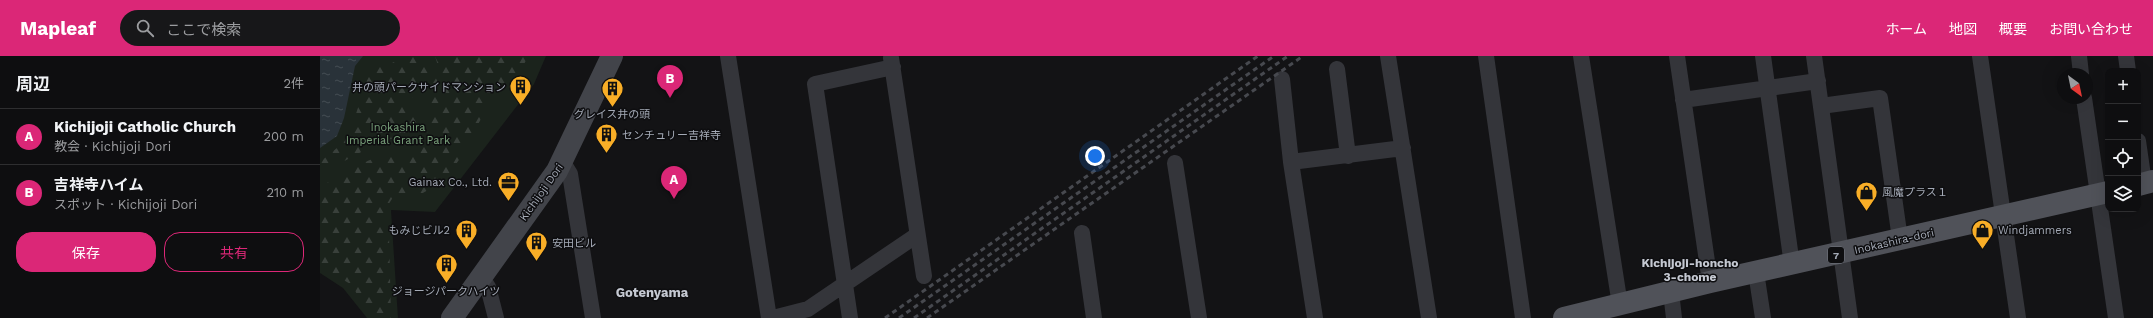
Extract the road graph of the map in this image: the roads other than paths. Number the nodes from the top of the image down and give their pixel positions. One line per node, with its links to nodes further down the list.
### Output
1 (612, 56): 25 (main road, Kichijoji Dori)
2 (728, 56): 46 (street)
3 (1388, 56): 22 (street)
4 (1486, 56): 53 (street)
5 (1581, 56): 42 (street)
6 (1676, 56): 19 (street)
7 (1763, 56): 18 (street)
8 (1814, 56): 17 (street)
9 (1980, 56): 30 (street)
10 (2078, 56): 13 (street)
11 (2126, 56): 14 (street)
12 (892, 61): 32 (street); 40 (street)
13 (2080, 68)
14 (2128, 68)
15 (1336, 69): 23 (street)
16 (1282, 79): 26 (street)
17 (1818, 81): 18 (street); 21 (street)
18 (1767, 88): 19 (street); 35 (street)
19 (1683, 100): 39 (street)
20 (2085, 104): 29 (street)
21 (1821, 106): 33 (street); 34 (street)
22 (1403, 148): 23 (street); 52 (street)
23 (1348, 156): 26 (street)
24 (2141, 159): 28 (street)
25 (562, 161): 37 (main road, Kichijoji Dori); 45 (street)
26 (1292, 162): 51 (street)
27 (1175, 163): 50 (street)
28 (2145, 183)
29 (2103, 193): 30 (main road, Inokashira-dori / 7); 59 (street)
30 (2004, 216): 33 (main road, Inokashira-dori / 7); 58 (street)
31 (1082, 233): 49 (street)
32 (917, 234): 38 (street); 40 (street)
33 (1900, 239): 34 (main road, Inokashira-dori / 7)
34 (1841, 253): 35 (main road, Inokashira-dori / 7); 57 (street)
35 (1792, 264): 36 (main road, Inokashira-dori / 7)
36 (1756, 272): 39 (main road, Inokashira-dori / 7); 56 (street)
37 (481, 276): 43 (main road, Kichijoji Dori); 44 (street)
38 (924, 276)
39 (1710, 282): 41 (main road, Inokashira-dori / 7)
40 (845, 284): 47 (street); 48 (street)
41 (1671, 292): 42 (main road, Inokashira-dori / 7); 55 (street)
42 (1613, 310): 54 (main road, Inokashira-dori / 7)
43 (452, 318)
44 (496, 318)
45 (593, 318)
46 (769, 318)
47 (773, 318)
48 (850, 318)
49 (1094, 318)
50 (1199, 318)
51 (1314, 318)
52 (1429, 318)
53 (1523, 318)
54 (1564, 318)
55 (1674, 318)
56 (1763, 318)
57 (1850, 318)
58 (2018, 318)
59 (2116, 318)

